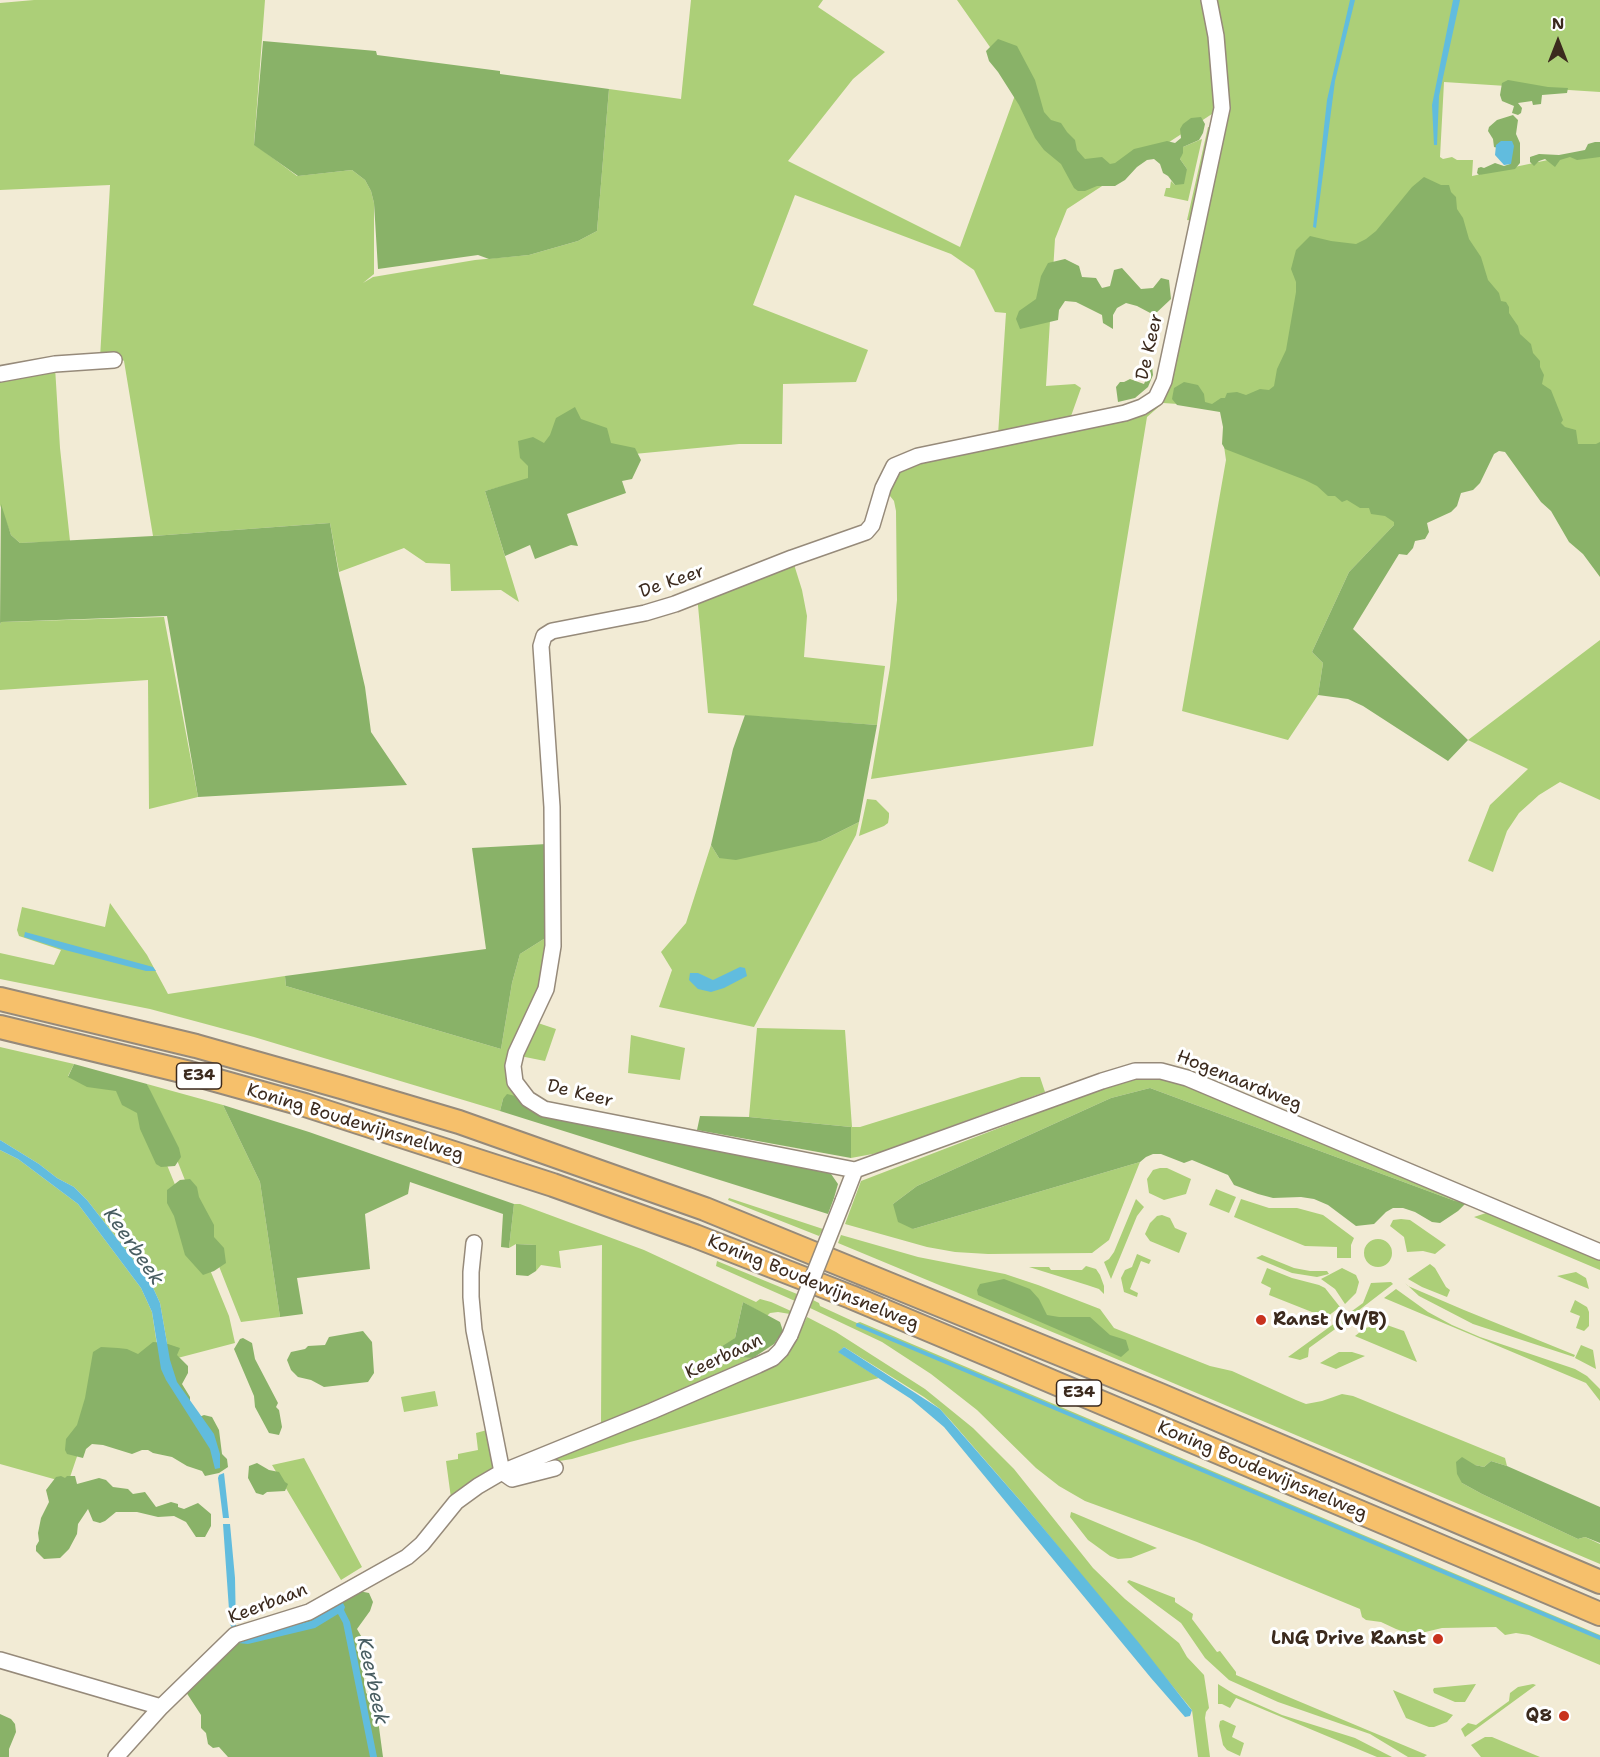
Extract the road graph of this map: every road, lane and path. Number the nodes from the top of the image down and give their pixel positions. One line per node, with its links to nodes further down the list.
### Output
1 (1209, 0): 6 (street, De Keer)
2 (114, 360): 3 (street)
3 (0, 374)
4 (0, 999): 11 (highway, Koning Boudewijnsnelweg / E34)
5 (0, 1027): 12 (highway, Koning Boudewijnsnelweg / E34)
6 (855, 1170): 8 (street, Hogenaardweg); 10 (street, Keerbaan, bridge)
7 (474, 1244): 10 (street)
8 (1600, 1252)
9 (555, 1468): 10 (street)
10 (502, 1472): 14 (street, Keerbaan)
11 (1600, 1582)
12 (1600, 1614)
13 (0, 1660): 14 (street)
14 (161, 1707): 15 (street, Keerbaan)
15 (116, 1757)

